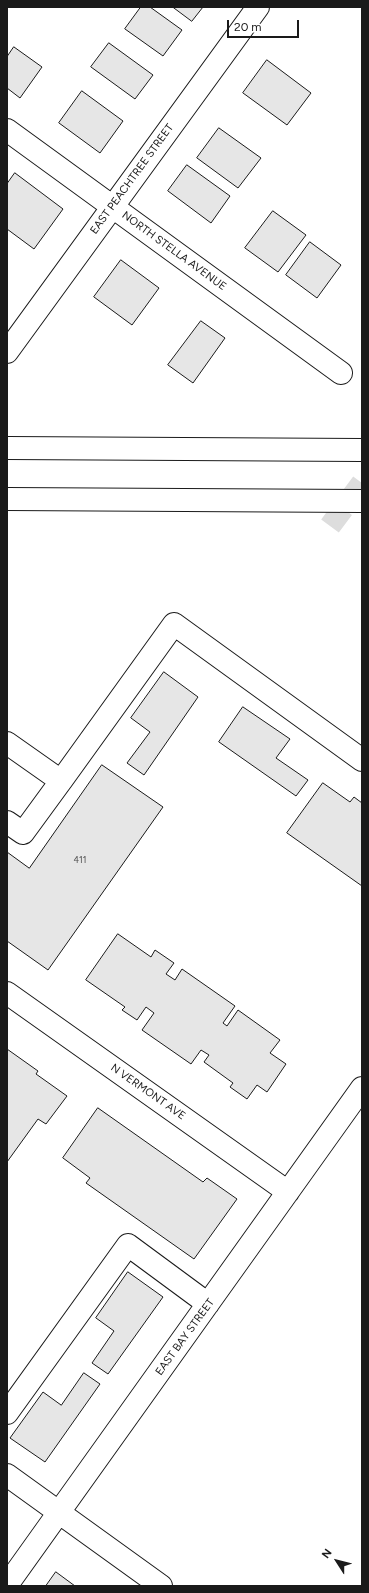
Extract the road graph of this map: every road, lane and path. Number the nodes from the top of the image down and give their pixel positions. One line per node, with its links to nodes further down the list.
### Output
1 (258, 7): 3 (street, EAST PEACHTREE STREET)
2 (7, 130): 3 (street, NORTH STELLA AVENUE)
3 (112, 206): 4 (street, EAST PEACHTREE STREET); 5 (street, NORTH STELLA AVENUE)
4 (7, 352)
5 (341, 373)
6 (7, 448): 7 (street)
7 (362, 450)
8 (7, 499): 9 (street)
9 (362, 501)
10 (7, 743): 12 (street)
11 (362, 760): 12 (street)
12 (61, 781): 13 (street)
13 (7, 822)
14 (7, 993): 16 (street, N VERMONT AVE)
15 (362, 1088): 16 (street, EAST BAY STREET)
16 (288, 1192): 17 (street, EAST BAY STREET)
17 (208, 1304): 18 (street); 20 (street, EAST BAY STREET)
18 (7, 1413)
19 (7, 1475): 20 (street)
20 (59, 1512): 21 (street, EAST BAY STREET); 22 (street)
21 (7, 1585)
22 (161, 1586)

